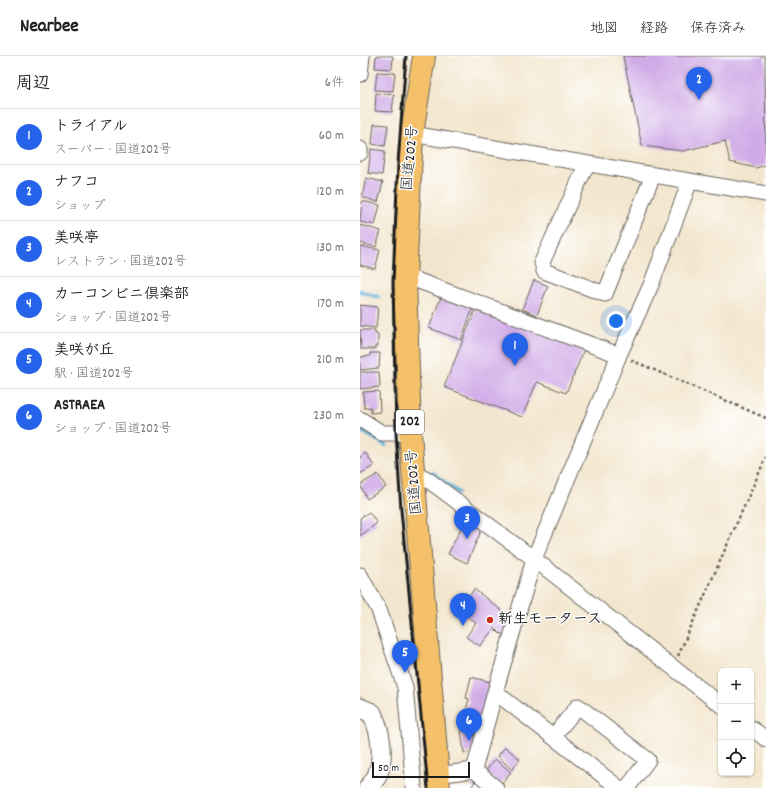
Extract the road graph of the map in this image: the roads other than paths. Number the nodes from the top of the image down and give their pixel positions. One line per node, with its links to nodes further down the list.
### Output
1 (362, 56): 3 (street)
2 (424, 56): 4 (highway, 国道202号 / 202)
3 (360, 74)
4 (412, 134): 7 (street); 11 (highway, 国道202号 / 202)
5 (360, 149): 6 (street)
6 (360, 152)
7 (587, 164): 8 (street); 8 (street)
8 (653, 175): 9 (street)
9 (690, 181): 10 (street); 12 (street)
10 (766, 194)
11 (405, 279): 12 (street); 14 (highway, 国道202号 / 202)
12 (619, 355): 16 (street)
13 (360, 420): 14 (street)
14 (410, 433): 15 (highway, 国道202号 / 202)
15 (414, 472): 16 (street); 25 (highway, 国道202号 / 202)
16 (536, 554): 18 (street); 19 (street)
17 (360, 575): 27 (street)
18 (494, 692): 22 (street); 24 (street)
19 (720, 704)
20 (360, 708): 26 (street)
21 (754, 730): 23 (street)
22 (553, 737): 29 (street); 30 (street)
23 (766, 739)
24 (474, 770): 25 (street); 28 (street)
25 (438, 782)
26 (368, 788)
27 (414, 788)
28 (496, 788)
29 (619, 788)
30 (627, 788)

